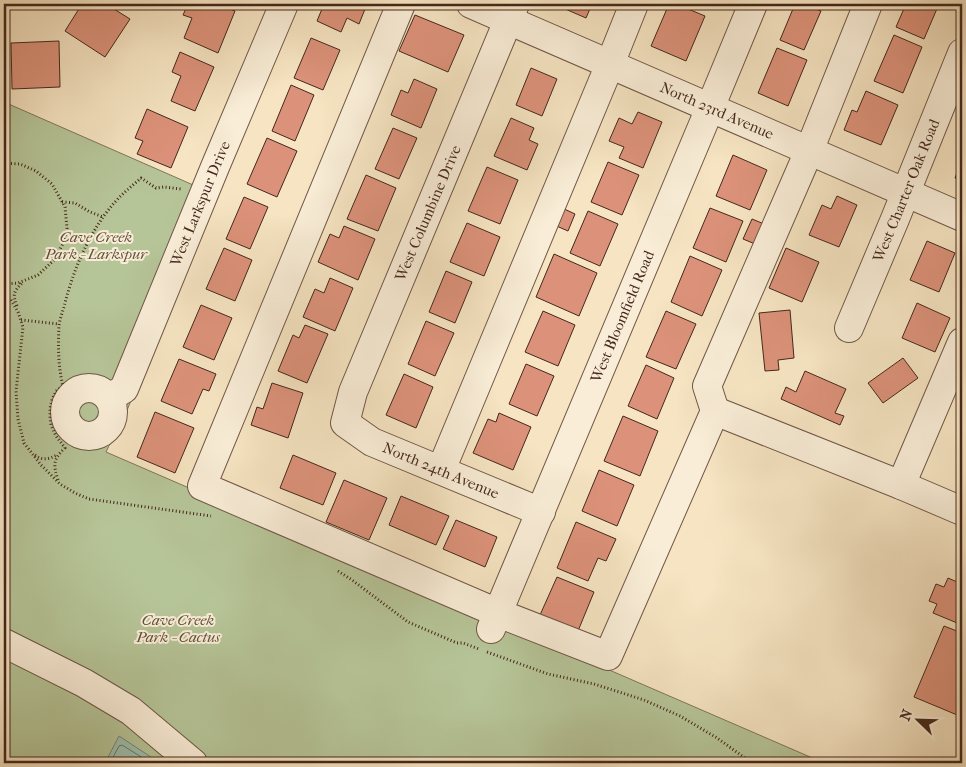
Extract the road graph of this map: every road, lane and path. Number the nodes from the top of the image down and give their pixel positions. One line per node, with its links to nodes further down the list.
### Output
1 (284, 4): 14 (street, West Larkspur Drive)
2 (401, 4): 35 (street)
3 (471, 4): 7 (street, North 23rd Avenue)
4 (634, 4): 9 (street)
5 (753, 4): 10 (street, West Bloomfield Road)
6 (868, 4): 11 (street)
7 (511, 12): 9 (street, North 23rd Avenue); 27 (street, West Columbine Drive)
8 (962, 52): 13 (street, West Charter Oak Road)
9 (610, 64): 10 (street, North 23rd Avenue); 30 (street)
10 (710, 108): 11 (street, North 23rd Avenue); 34 (street, West Bloomfield Road)
11 (808, 151): 13 (street, North 23rd Avenue); 26 (street)
12 (4, 164): 15 (path)
13 (906, 193): 17 (street, North 23rd Avenue); 23 (street, West Charter Oak Road)
14 (204, 196): 16 (path); 25 (street, West Larkspur Drive)
15 (62, 202): 16 (path); 18 (path)
16 (103, 217): 22 (path)
17 (962, 217)
18 (24, 281): 19 (path); 20 (path)
19 (4, 284)
20 (18, 312)
21 (21, 320): 22 (path)
22 (60, 324): 29 (path)
23 (849, 328)
24 (962, 342): 31 (street)
25 (109, 398)
26 (715, 411): 31 (street); 35 (street)
27 (345, 423): 30 (street, North 24th Avenue)
28 (33, 454): 29 (path)
29 (57, 455): 32 (path)
30 (441, 470): 34 (street, North 24th Avenue)
31 (901, 484): 33 (street)
32 (64, 486)
33 (962, 511)
34 (541, 512): 35 (street, West Bloomfield Road)
35 (495, 621)
36 (4, 643): 37 (street)
37 (193, 763)

